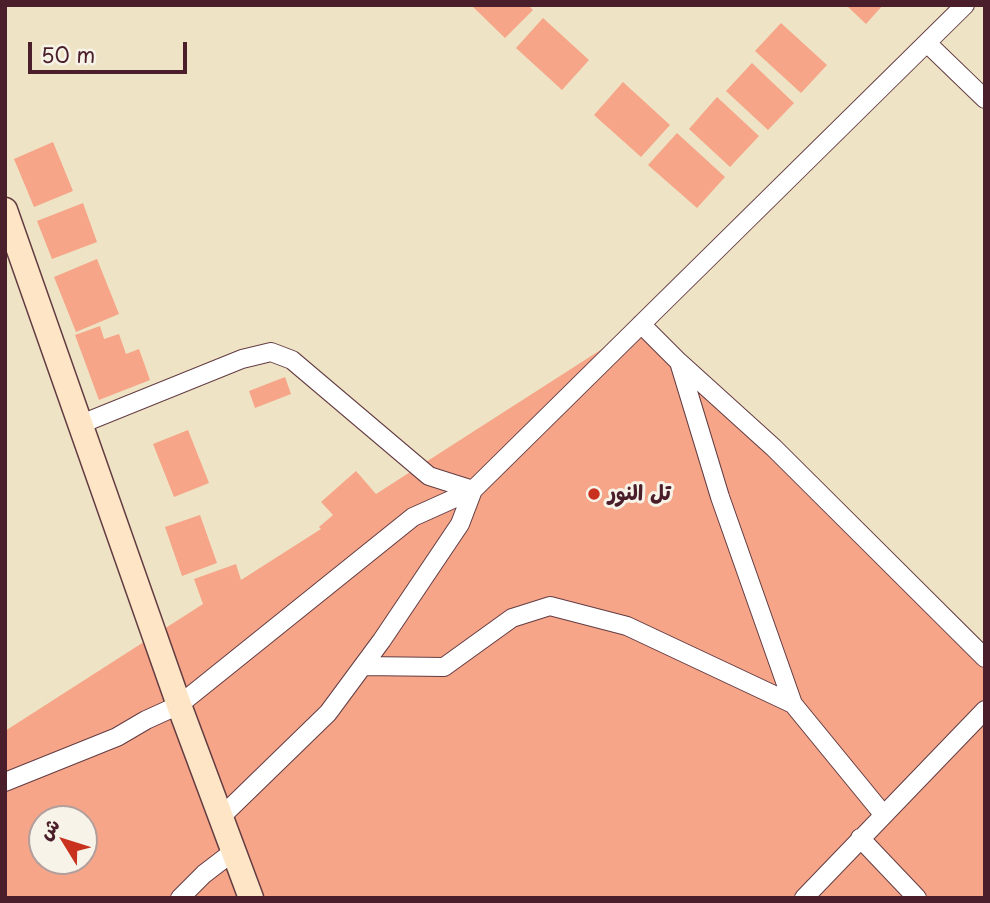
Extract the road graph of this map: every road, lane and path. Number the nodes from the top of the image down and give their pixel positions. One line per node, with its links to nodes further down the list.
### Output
1 (965, 5): 2 (street)
2 (927, 43): 3 (street); 5 (street)
3 (985, 99)
4 (5, 210): 7 (street)
5 (641, 324): 6 (street); 8 (street)
6 (679, 362): 9 (street); 11 (street)
7 (81, 424): 8 (street); 12 (street)
8 (473, 490): 10 (street); 12 (street)
9 (985, 659)
10 (363, 666): 11 (street); 16 (street)
11 (793, 704): 15 (street)
12 (179, 705): 14 (street); 16 (street)
13 (985, 710): 15 (street)
14 (5, 782)
15 (883, 814): 17 (street)
16 (221, 817): 18 (street)
17 (860, 838): 21 (street); 22 (street)
18 (234, 851): 19 (street); 20 (street)
19 (180, 898)
20 (251, 898)
21 (804, 898)
22 (917, 898)

